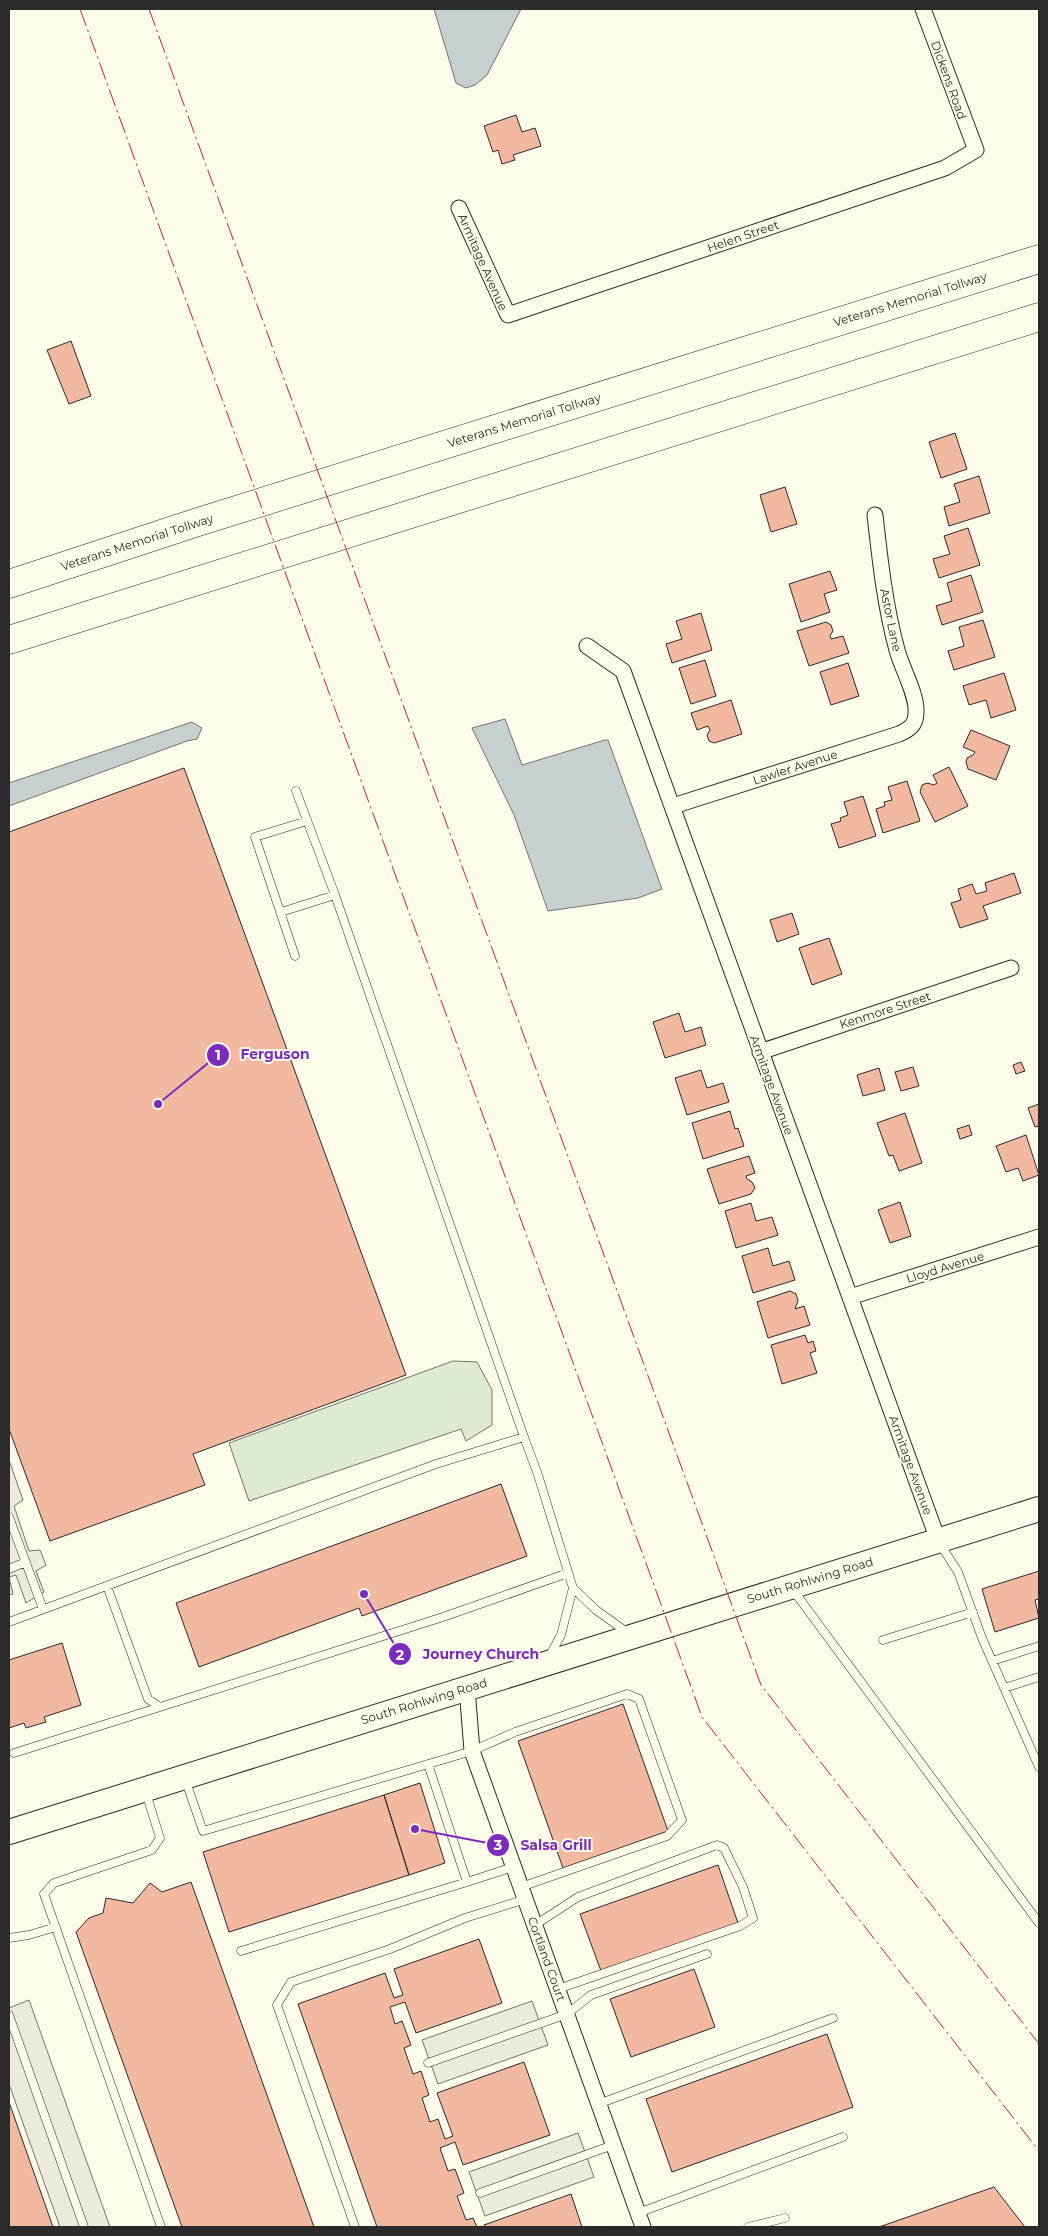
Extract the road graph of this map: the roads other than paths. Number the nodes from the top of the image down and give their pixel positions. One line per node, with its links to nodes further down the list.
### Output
1 (923, 9): 2 (street, Dickens Road)
2 (976, 150): 5 (street, Helen Street)
3 (459, 208): 5 (street, Armitage Avenue)
4 (1039, 259): 8 (highway, Veterans Memorial Tollway)
5 (508, 315)
6 (1039, 317): 9 (highway)
7 (875, 514): 13 (street, Astor Lane)
8 (9, 584)
9 (162, 592): 10 (highway); 12 (highway)
10 (9, 640)
11 (587, 646): 15 (street, Armitage Avenue)
12 (9, 652)
13 (914, 724): 15 (street, Lawler Avenue)
14 (296, 791): 16 (lane)
15 (673, 806): 21 (street, Armitage Avenue)
16 (307, 821): 17 (lane); 18 (lane)
17 (335, 895): 18 (lane); 24 (lane)
18 (281, 912): 19 (lane)
19 (295, 956)
20 (1011, 968): 21 (street, Kenmore Street)
21 (760, 1052): 23 (street, Armitage Avenue)
22 (1039, 1238): 23 (street, Lloyd Avenue)
23 (850, 1297): 27 (street, Armitage Avenue)
24 (524, 1438): 30 (lane); 31 (lane)
25 (1039, 1509): 27 (main road, South Rohlwing Road)
26 (9, 1517): 28 (lane)
27 (938, 1540): 32 (main road, South Rohlwing Road); 35 (lane)
28 (26, 1562): 29 (lane); 34 (lane)
29 (9, 1569)
30 (568, 1573): 33 (lane); 45 (lane)
31 (107, 1586): 34 (lane); 45 (lane)
32 (791, 1586): 37 (main road, South Rohlwing Road); 56 (lane)
33 (573, 1588): 37 (lane); 41 (lane)
34 (43, 1609): 36 (lane)
35 (973, 1612): 38 (lane); 40 (lane)
36 (9, 1622)
37 (632, 1636): 41 (main road, South Rohlwing Road)
38 (883, 1640)
39 (1039, 1646): 40 (lane)
40 (992, 1660): 44 (lane)
41 (546, 1663): 43 (main road, South Rohlwing Road)
42 (1039, 1677): 44 (lane)
43 (467, 1688): 46 (street, Cortland Court); 50 (main road, South Rohlwing Road)
44 (1004, 1688): 49 (lane)
45 (160, 1708): 47 (lane)
46 (472, 1751): 48 (lane); 53 (street, Cortland Court); 55 (lane)
47 (14, 1753)
48 (428, 1764): 50 (lane); 54 (lane)
49 (1039, 1767)
50 (184, 1776): 51 (main road, South Rohlwing Road)
51 (145, 1789): 52 (main road, South Rohlwing Road); 58 (lane)
52 (9, 1832)
53 (513, 1867): 54 (lane); 55 (street, Cortland Court)
54 (467, 1882): 60 (lane)
55 (524, 1893): 57 (street, Cortland Court); 75 (lane)
56 (1039, 1923)
57 (535, 1925): 62 (street, Cortland Court); 62 (lane)
58 (56, 1927): 59 (lane); 74 (lane)
59 (9, 1938)
60 (240, 1952)
61 (707, 1954): 63 (lane)
62 (558, 1989): 63 (street, Cortland Court)
63 (567, 2014): 66 (lane); 67 (street, Cortland Court)
64 (9, 2015): 73 (lane)
65 (832, 2018): 67 (lane)
66 (428, 2063)
67 (598, 2104): 69 (street, Cortland Court)
68 (843, 2137): 72 (lane)
69 (613, 2145): 70 (lane); 72 (street, Cortland Court)
70 (480, 2193)
71 (785, 2218): 76 (lane)
72 (640, 2220)
73 (84, 2227)
74 (161, 2227)
75 (355, 2227)
76 (748, 2227)

